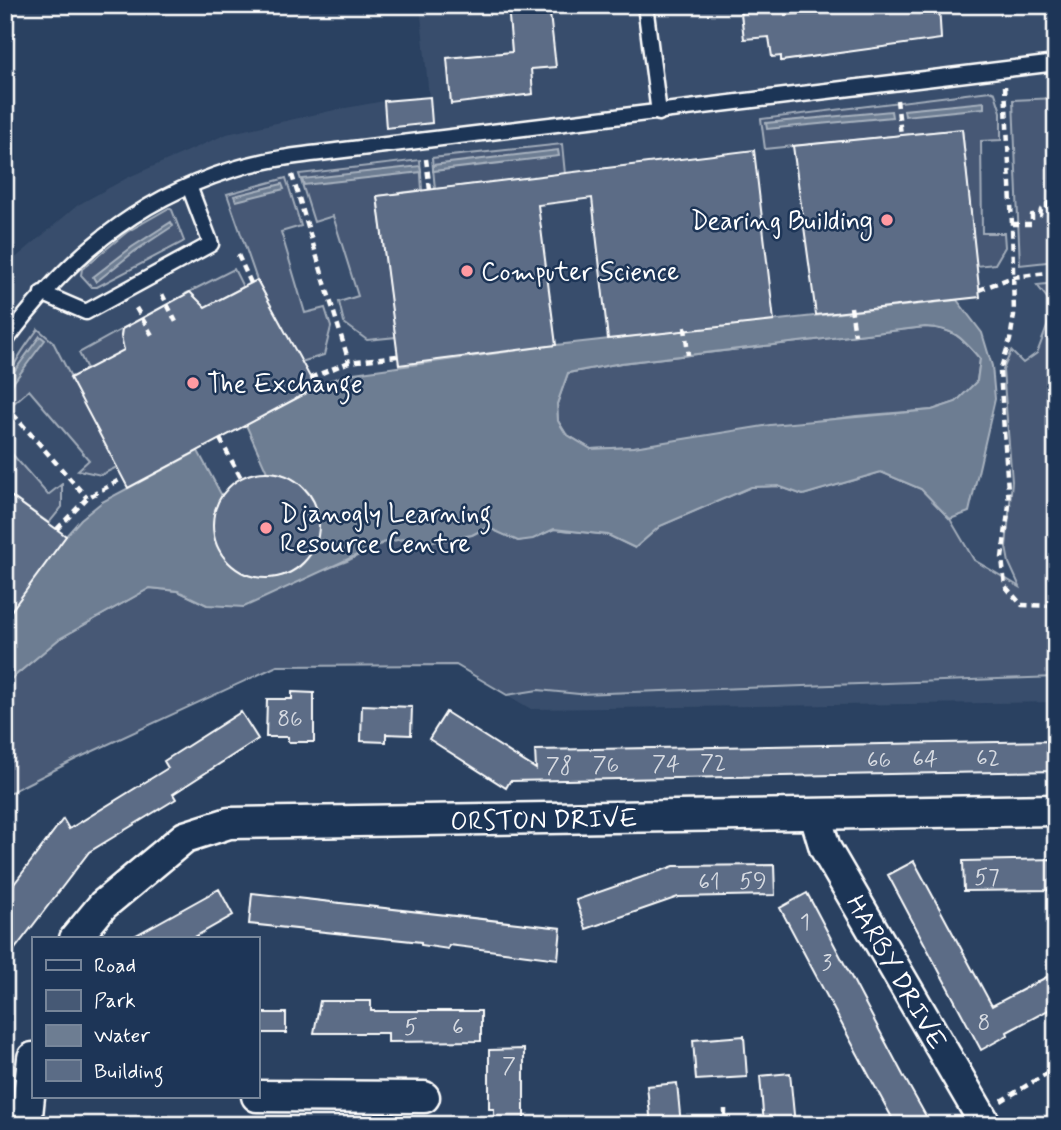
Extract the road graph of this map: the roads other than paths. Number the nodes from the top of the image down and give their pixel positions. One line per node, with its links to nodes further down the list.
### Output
1 (645, 5): 3 (lane)
2 (1056, 63): 3 (lane)
3 (659, 113): 4 (lane)
4 (188, 186): 5 (lane); 5 (lane)
5 (42, 293): 6 (lane)
6 (5, 342)
7 (1056, 810): 8 (street, ORSTON DRIVE)
8 (815, 815): 9 (street, ORSTON DRIVE); 14 (street, HARBY DRIVE)
9 (77, 937)
10 (32, 1076): 11 (street)
11 (31, 1094): 15 (street)
12 (259, 1096): 13 (street)
13 (424, 1097)
14 (983, 1119)
15 (26, 1125)

